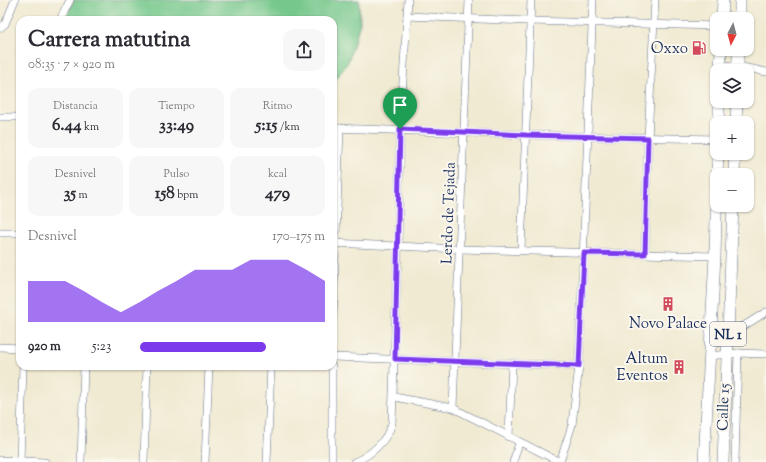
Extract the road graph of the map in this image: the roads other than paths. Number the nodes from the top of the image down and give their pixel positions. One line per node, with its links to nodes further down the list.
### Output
1 (14, 0): 18 (street)
2 (70, 0): 12 (street)
3 (408, 0): 13 (street)
4 (469, 0): 14 (street, Lerdo de Tejada)
5 (530, 0): 15 (street)
6 (593, 0): 16 (street)
7 (655, 0): 17 (street)
8 (723, 0): 10 (main road)
9 (740, 0): 11 (main road)
10 (722, 12)
11 (740, 12)
12 (62, 16)
13 (407, 16): 14 (street); 25 (street)
14 (469, 19): 15 (street); 26 (street, Lerdo de Tejada)
15 (530, 21): 16 (street); 27 (street)
16 (592, 23): 17 (street); 28 (street)
17 (654, 24): 19 (street); 29 (street)
18 (2, 26)
19 (710, 26)
20 (754, 70): 21 (street)
21 (766, 72)
22 (0, 117): 23 (street)
23 (16, 118)
24 (337, 128): 25 (street)
25 (400, 129): 26 (street); 36 (street)
26 (465, 132): 27 (street); 37 (street, Lerdo de Tejada)
27 (526, 135): 28 (street); 38 (street)
28 (589, 136): 29 (street); 39 (street)
29 (648, 138): 30 (street); 40 (street)
30 (710, 139)
31 (716, 212): 41 (main road, NL 1)
32 (733, 212): 43 (main road, NL 1)
33 (0, 233): 34 (street)
34 (16, 233)
35 (337, 243): 36 (street)
36 (398, 246): 37 (street); 50 (street)
37 (460, 249): 38 (street); 51 (street, Lerdo de Tejada)
38 (521, 250): 39 (street)
39 (584, 253): 40 (street); 53 (street)
40 (645, 254): 41 (street)
41 (715, 256): 46 (main road, NL 1)
42 (766, 312): 43 (street)
43 (728, 336): 46 (street); 47 (main road, NL 1)
44 (0, 347): 45 (street)
45 (16, 348)
46 (709, 352): 47 (street); 75 (main road, NL 1)
47 (732, 353): 48 (street); 76 (main road, NL 1); 77 (street, Calle 15)
48 (766, 354)
49 (337, 357): 50 (street)
50 (395, 359): 51 (street); 60 (street)
51 (455, 361): 52 (street); 61 (street, Lerdo de Tejada)
52 (512, 363): 53 (street); 62 (street)
53 (579, 366): 74 (street)
54 (23, 370): 65 (street)
55 (84, 370): 67 (street)
56 (147, 370): 68 (street)
57 (209, 370): 69 (street)
58 (271, 370): 70 (street)
59 (332, 370): 71 (street)
60 (394, 397): 61 (street); 72 (street)
61 (453, 408): 62 (street)
62 (509, 437): 63 (street)
63 (519, 443): 73 (street); 74 (street)
64 (0, 460): 65 (street)
65 (20, 461): 66 (street)
66 (45, 462)
67 (81, 462)
68 (144, 462)
69 (205, 462)
70 (267, 462)
71 (332, 462)
72 (354, 462)
73 (513, 462)
74 (560, 462)
75 (704, 462)
76 (723, 462)
77 (734, 462)

